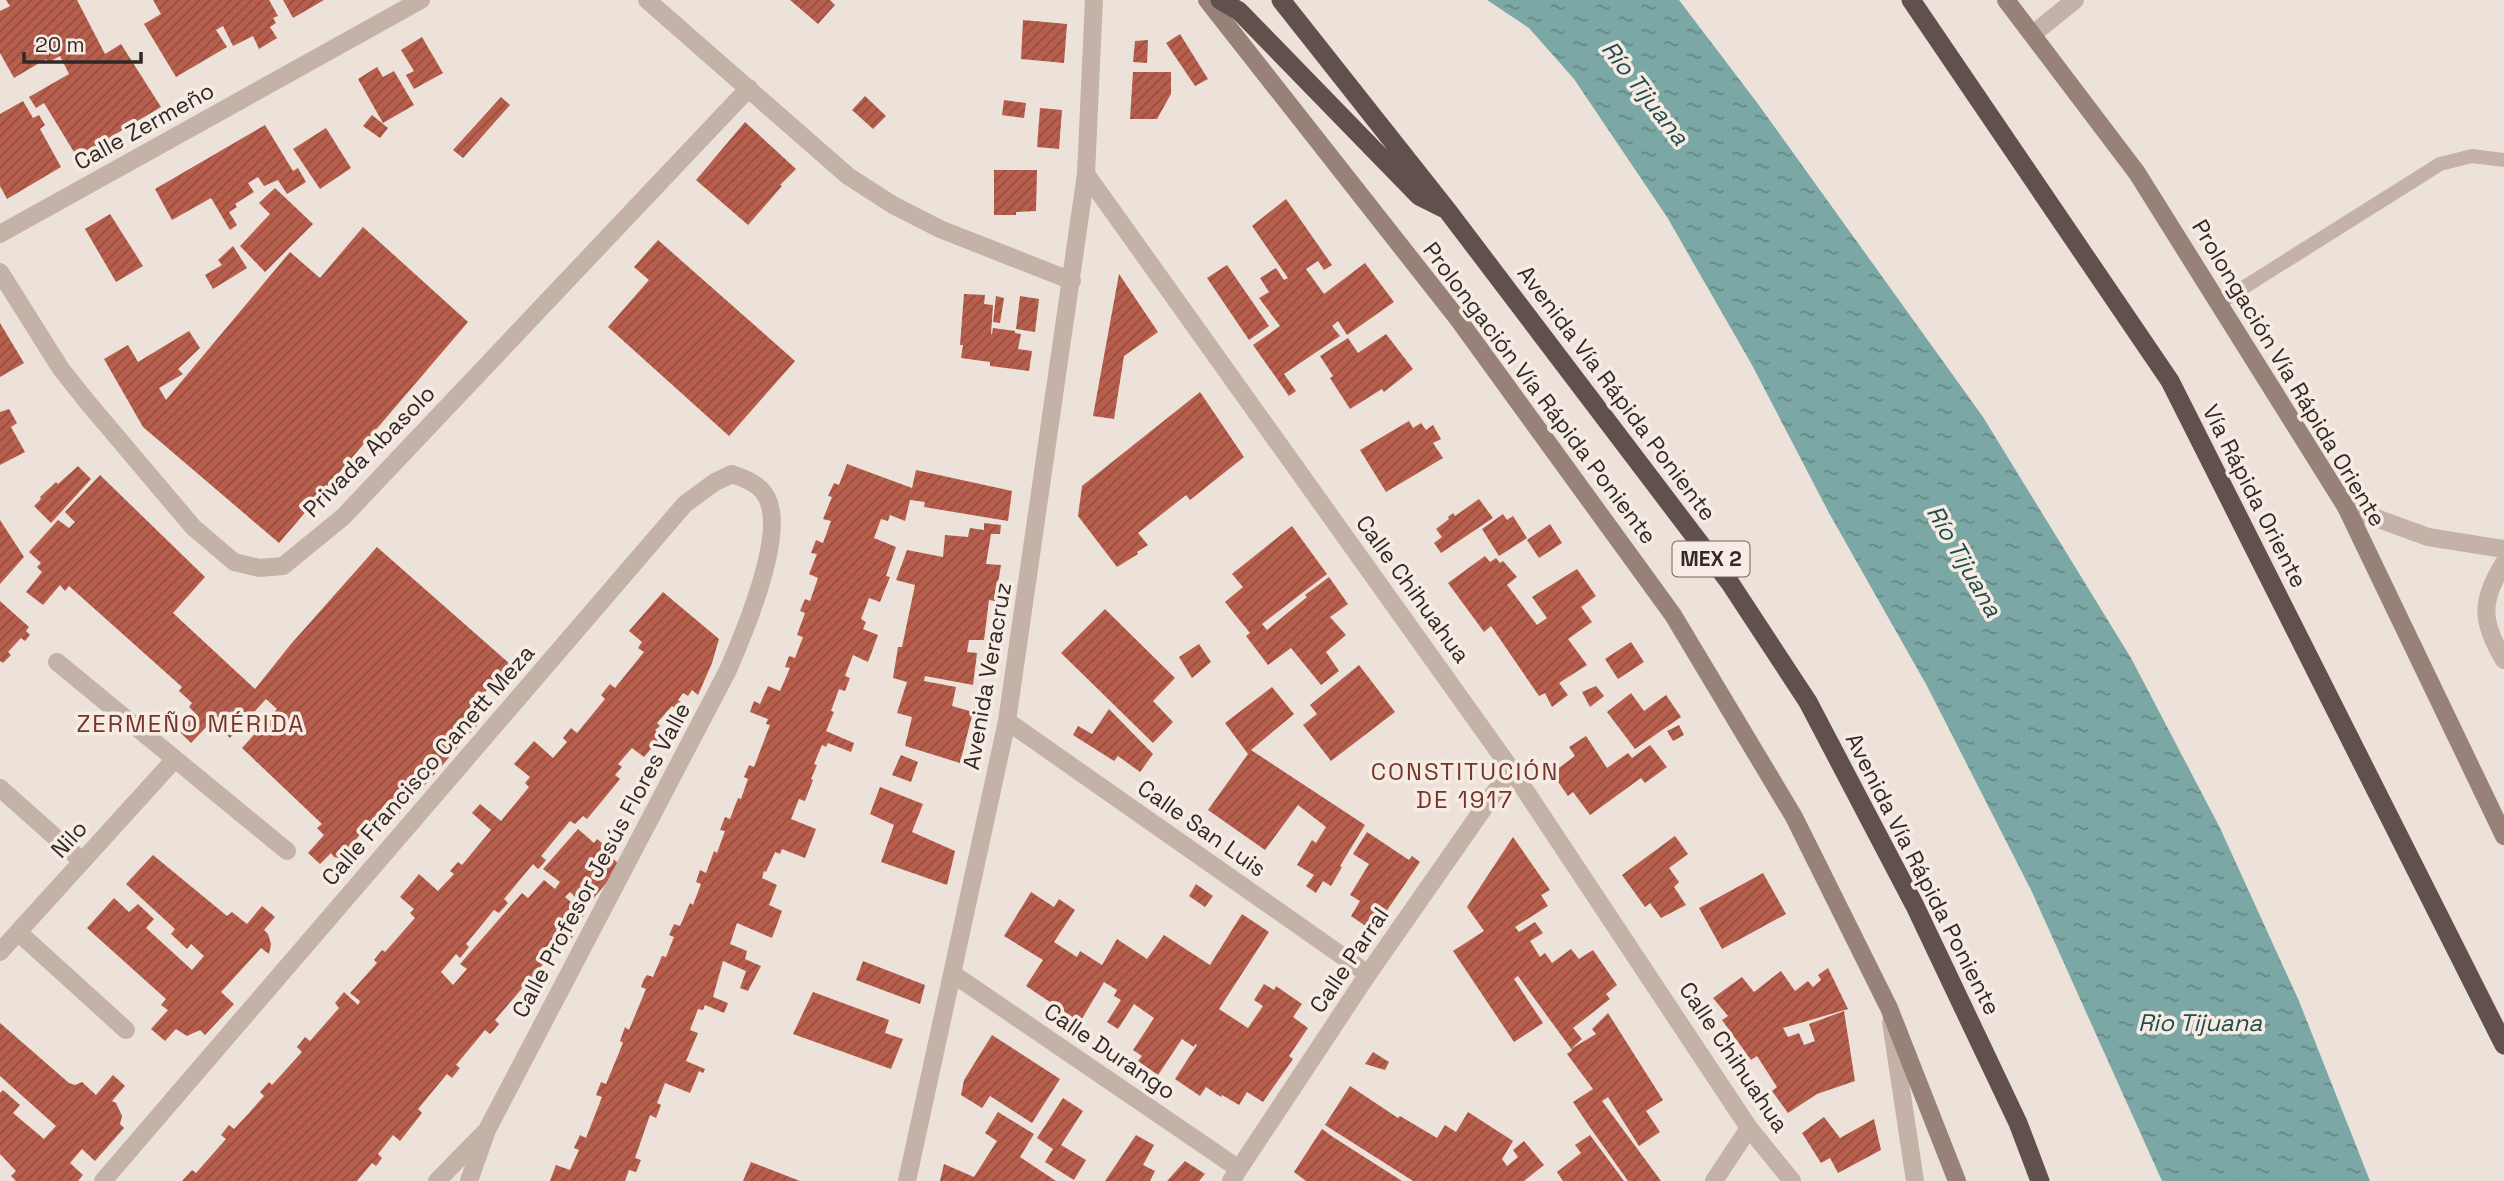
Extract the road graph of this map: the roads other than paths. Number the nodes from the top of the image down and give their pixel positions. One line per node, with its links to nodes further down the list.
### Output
1 (422, 0): 15 (street, Calle Zermeño)
2 (647, 0): 11 (street)
3 (1094, 0): 13 (street)
4 (1207, 0): 36 (main road, Prolongación Vía Rápida Poniente)
5 (1220, 0): 14 (highway)
6 (1281, 0): 14 (highway, Avenida Vía Rápida Poniente / MEX 2)
7 (1911, 0): 38 (highway, Vía Rápida Oriente)
8 (2006, 0): 10 (main road, Prolongación Vía Rápida Oriente)
9 (2075, 0): 10 (street)
10 (2033, 34): 18 (main road, Prolongación Vía Rápida Oriente)
11 (749, 88): 16 (street, Privada Abasolo); 17 (street)
12 (2504, 160): 18 (lane)
13 (1086, 174): 17 (street, Avenida Veracruz); 27 (street, Calle Chihuahua)
14 (1447, 210): 50 (highway, Avenida Vía Rápida Poniente / MEX 2)
15 (0, 234)
16 (0, 271)
17 (1072, 281): 25 (street, Avenida Veracruz)
18 (2219, 303): 19 (main road, Prolongación Vía Rápida Oriente)
19 (2346, 507): 20 (street); 29 (main road, Prolongación Vía Rápida Oriente)
20 (2504, 549)
21 (766, 558): 40 (street, Calle Profesor Jesús Flores Valle); 42 (street, Calle Francisco Canett Meza)
22 (2504, 563): 23 (street)
23 (2504, 660)
24 (57, 662): 26 (street)
25 (1007, 721): 34 (street, Avenida Veracruz); 35 (street, Calle San Luis)
26 (174, 759): 30 (street); 31 (street, Nilo)
27 (1511, 769): 35 (street, Calle Parral); 39 (street, Calle Chihuahua)
28 (0, 788): 31 (street)
29 (2504, 836)
30 (287, 851)
31 (82, 861): 32 (street, Nilo)
32 (18, 932): 33 (street, Nilo); 37 (street)
33 (0, 952)
34 (953, 974): 41 (street, Calle Durango); 45 (street, Avenida Veracruz)
35 (1368, 974): 41 (street, Calle Parral)
36 (1889, 1009): 48 (street); 49 (main road, Prolongación Vía Rápida Poniente)
37 (126, 1030)
38 (2504, 1045)
39 (1749, 1128): 46 (street); 47 (street, Calle Chihuahua)
40 (487, 1130): 43 (street); 44 (street, Calle Profesor Jesús Flores Valle)
41 (1235, 1175)
42 (103, 1181)
43 (437, 1181)
44 (469, 1181)
45 (907, 1181)
46 (1714, 1181)
47 (1792, 1181)
48 (1915, 1181)
49 (1957, 1181)
50 (2040, 1181)

